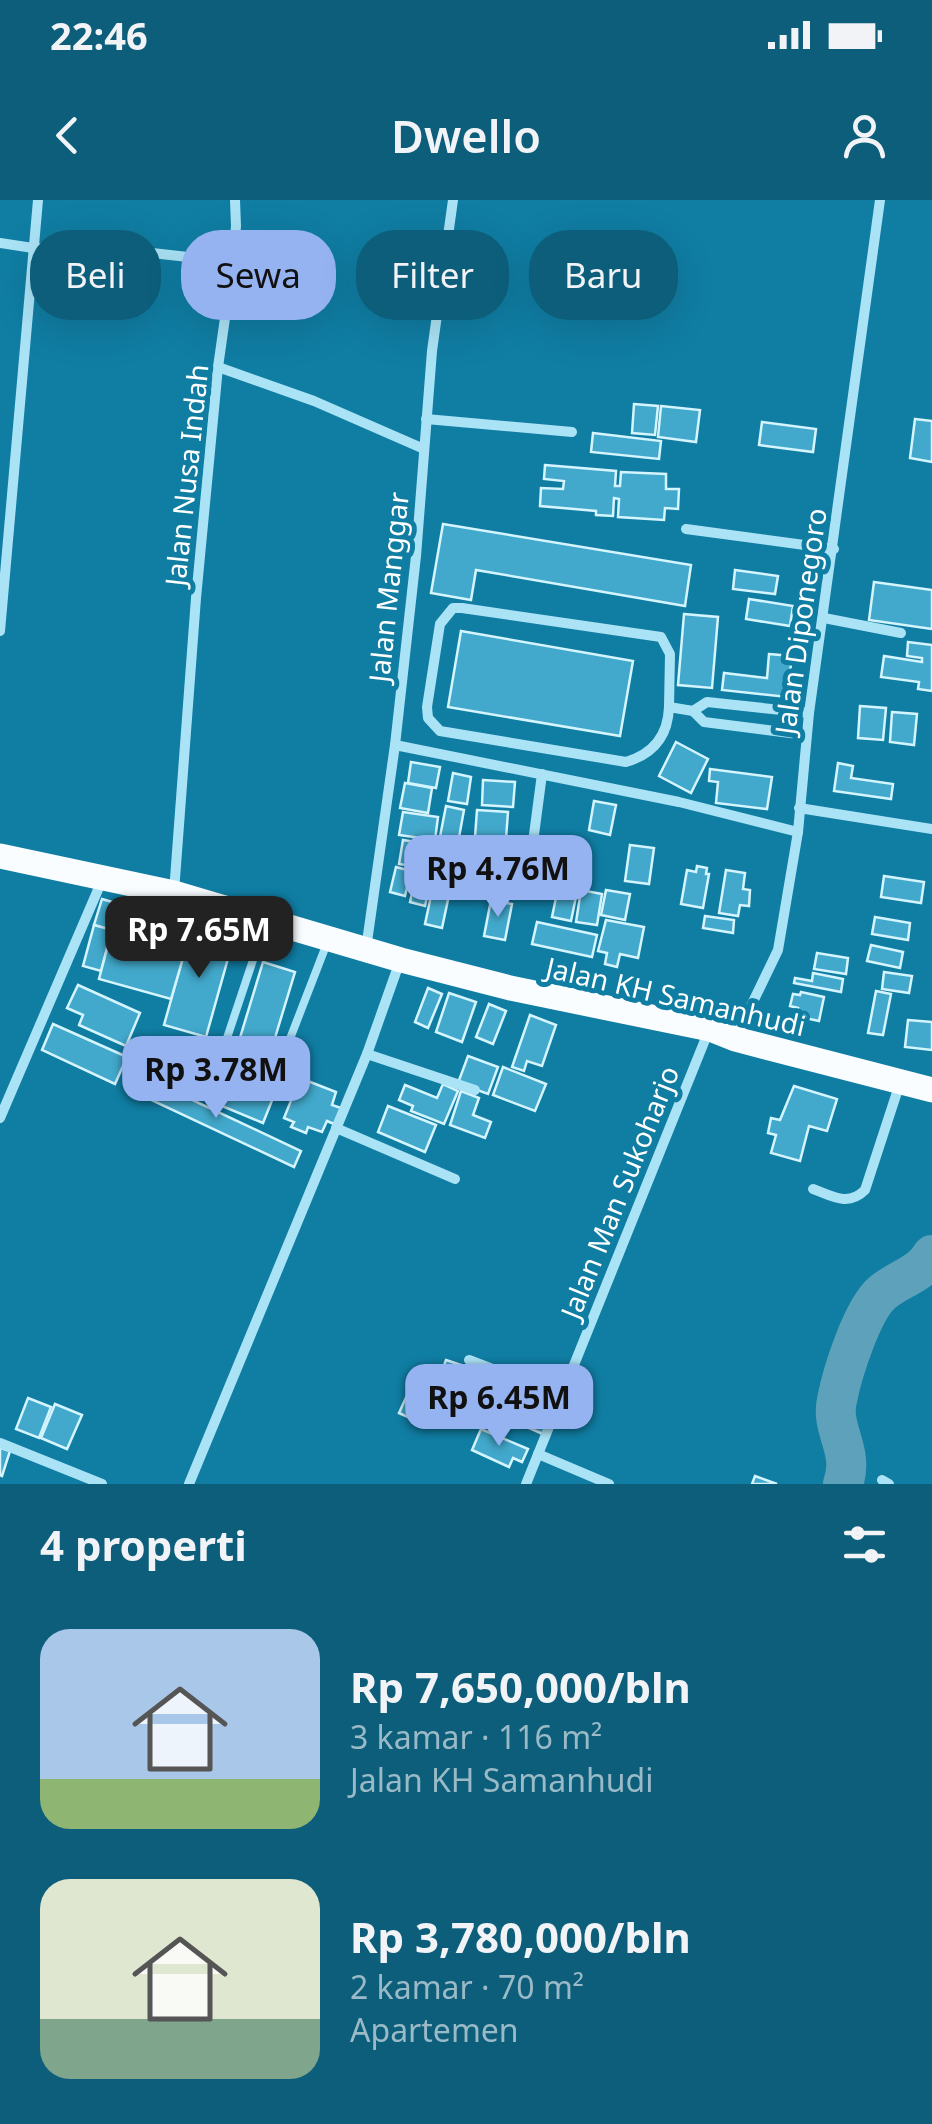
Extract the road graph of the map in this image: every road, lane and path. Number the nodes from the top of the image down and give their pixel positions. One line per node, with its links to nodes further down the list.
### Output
1 (38, 200): 5 (street)
2 (235, 200): 6 (street, Jalan Nusa Indah)
3 (452, 200): 12 (street, Jalan Manggar)
4 (880, 200): 17 (street, Jalan Diponegoro)
5 (35, 230)
6 (236, 230)
7 (0, 243): 8 (street)
8 (30, 248)
9 (30, 276): 15 (street)
10 (224, 320): 11 (street, Jalan Nusa Indah)
11 (218, 367): 14 (street); 33 (street, Jalan Nusa Indah)
12 (426, 419): 13 (street); 14 (street, Jalan Manggar)
13 (572, 432)
14 (424, 448): 25 (street, Jalan Manggar)
15 (4, 514): 19 (street)
16 (686, 529): 17 (street)
17 (834, 550): 18 (street, Jalan Diponegoro)
18 (824, 618): 20 (street); 23 (street, Jalan Diponegoro)
19 (0, 631)
20 (902, 634)
21 (669, 707): 21 (street); 22 (street)
22 (693, 710): 23 (street); 24 (street)
23 (809, 713): 24 (street, Jalan Diponegoro)
24 (806, 734): 27 (street, Jalan Diponegoro)
25 (395, 744): 26 (street); 36 (street, Jalan Manggar)
26 (542, 774): 29 (street); 31 (street)
27 (800, 808): 28 (street); 29 (street, Jalan Diponegoro)
28 (932, 829)
29 (798, 832): 39 (street, Jalan Diponegoro)
30 (0, 856): 32 (main road, Jalan KH Samanhudi)
31 (530, 865)
32 (103, 877): 33 (main road, Jalan KH Samanhudi); 44 (street)
33 (174, 892): 34 (main road, Jalan KH Samanhudi)
34 (266, 920): 35 (main road, Jalan KH Samanhudi); 35 (lane)
35 (329, 939): 36 (main road, Jalan KH Samanhudi)
36 (366, 950): 37 (main road, Jalan KH Samanhudi)
37 (400, 960): 38 (main road, Jalan KH Samanhudi); 40 (street)
38 (710, 1029): 39 (main road, Jalan KH Samanhudi); 49 (street, Jalan Man Sukoharjo)
39 (735, 1039): 41 (main road, Jalan KH Samanhudi)
40 (367, 1054): 42 (street); 45 (street)
41 (900, 1082): 43 (main road, Jalan KH Samanhudi); 47 (street)
42 (476, 1090)
43 (932, 1090)
44 (0, 1118)
45 (336, 1128): 46 (street); 53 (street)
46 (455, 1178)
47 (813, 1189)
48 (469, 1360): 49 (street)
49 (561, 1394): 51 (street, Jalan Man Sukoharjo)
50 (0, 1443): 52 (street)
51 (538, 1454): 54 (street, Jalan Man Sukoharjo); 55 (street)
52 (102, 1484)
53 (188, 1484)
54 (526, 1484)
55 (609, 1484)

